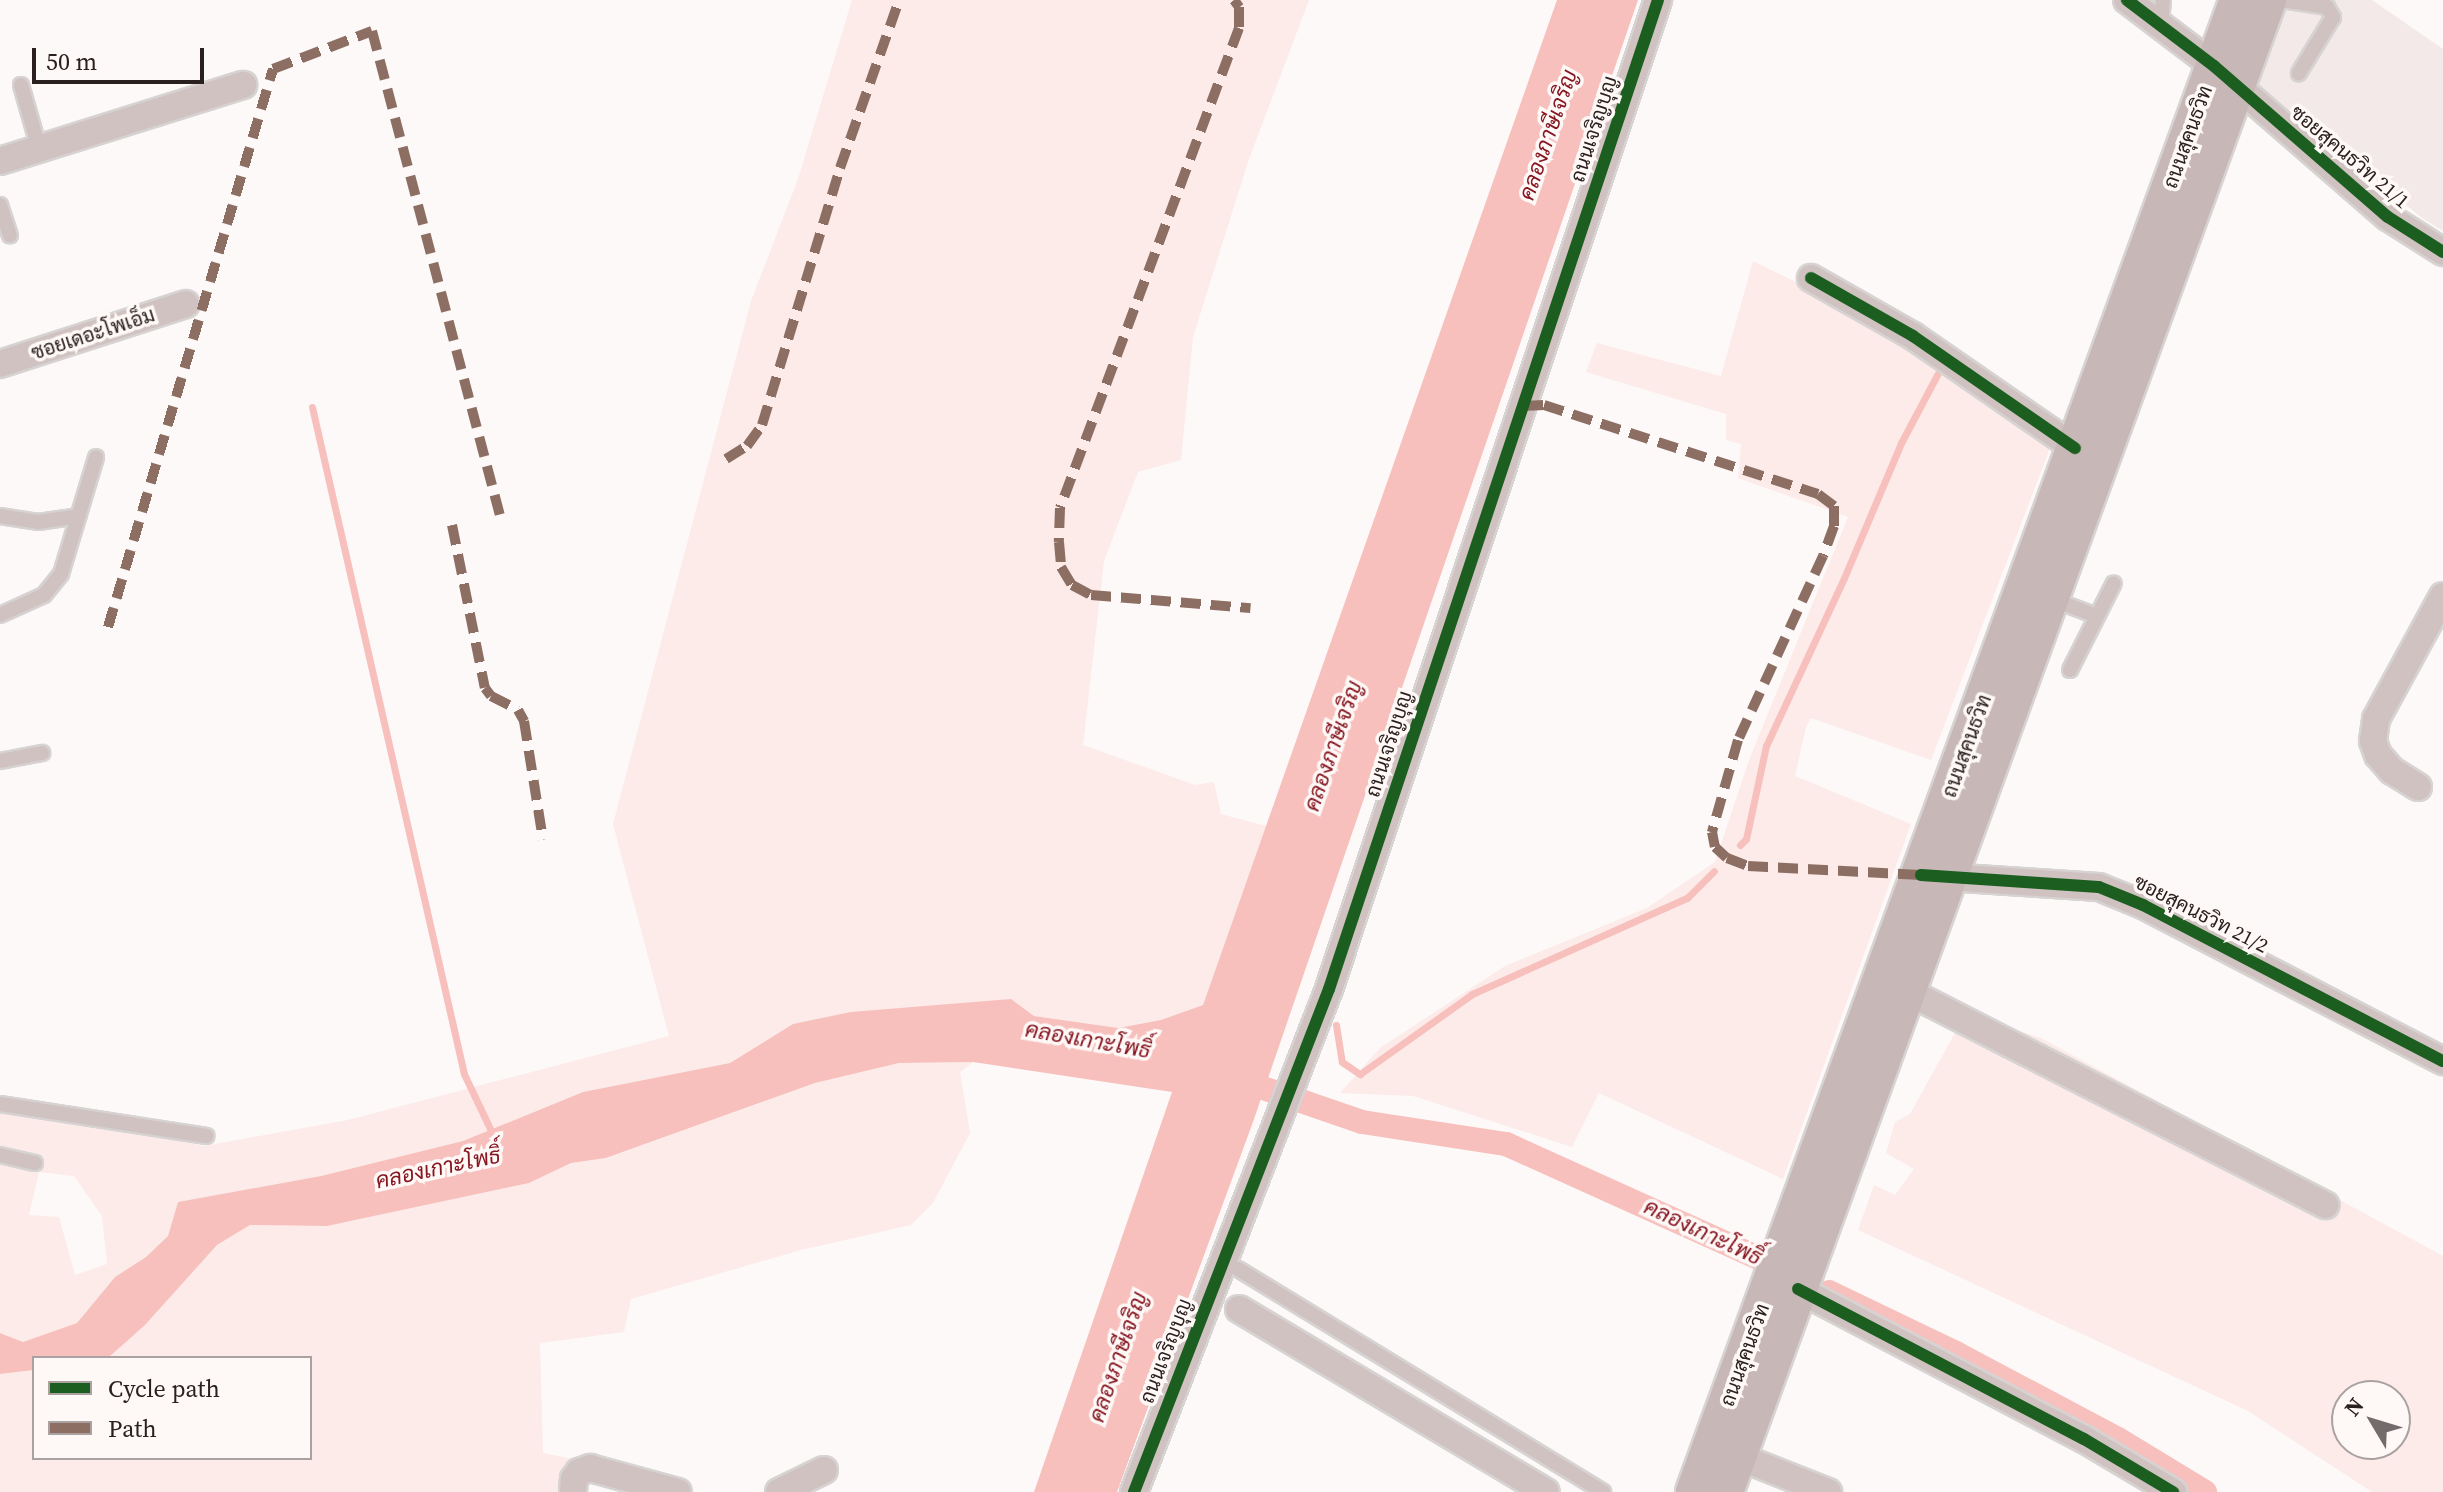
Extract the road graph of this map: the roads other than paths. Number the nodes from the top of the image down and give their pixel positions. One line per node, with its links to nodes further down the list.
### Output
1 (1658, 0): 48 (street, ถนนเจริญบุญ)
2 (2127, 0): 6 (street, ซอยสุคนธวิท 21/1)
3 (2239, 0): 8 (main road, ถนนสุคนธวิท)
4 (2267, 0): 8 (main road, ถนนสุคนธวิท)
5 (2282, 0): 7 (lane)
6 (2162, 13): 8 (street, ซอยสุคนธวิท 21/1)
7 (2299, 73)
8 (2224, 76): 15 (street, ซอยสุคนธวิท 21/1); 19 (main road, ถนนสุคนธวิท); 25 (main road, ถนนสุคนธวิท)
9 (21, 85): 11 (lane)
10 (243, 85): 11 (street)
11 (39, 148): 12 (street)
12 (0, 161)
13 (0, 205): 14 (lane)
14 (10, 235)
15 (2443, 252)
16 (1811, 278): 19 (street)
17 (186, 304): 18 (street, ซอยเดอะโพเอ็ม)
18 (0, 364)
19 (2075, 448): 32 (main road, ถนนสุคนธวิท)
20 (96, 457): 22 (lane)
21 (0, 516): 22 (lane)
22 (79, 516): 26 (lane)
23 (2114, 583): 27 (lane)
24 (2443, 596): 31 (street)
25 (2049, 598): 27 (lane); 32 (main road, ถนนสุคนธวิท)
26 (0, 615)
27 (2097, 616): 28 (lane)
28 (2070, 670)
29 (42, 753): 30 (lane)
30 (0, 761)
31 (2418, 787)
32 (1935, 876): 33 (main road, ถนนสุคนธวิท); 34 (street, ซอยสุคนธวิท 21/2); 51 (main road, ถนนสุคนธวิท)
33 (1907, 991): 39 (street); 41 (main road, ถนนสุคนธวิท)
34 (2443, 1061)
35 (0, 1104): 36 (lane)
36 (207, 1136)
37 (0, 1155): 38 (lane)
38 (35, 1163)
39 (2325, 1205)
40 (1238, 1269): 50 (lane)
41 (1798, 1289): 43 (main road, ถนนสุคนธวิท); 54 (street)
42 (1239, 1309): 49 (street)
43 (1737, 1456): 52 (main road, ถนนสุคนธวิท); 53 (street)
44 (824, 1470): 47 (street)
45 (573, 1492): 46 (street)
46 (678, 1492)
47 (779, 1492)
48 (1134, 1492)
49 (1546, 1492)
50 (1603, 1492)
51 (1695, 1492)
52 (1724, 1492)
53 (1828, 1492)
54 (2173, 1492)

